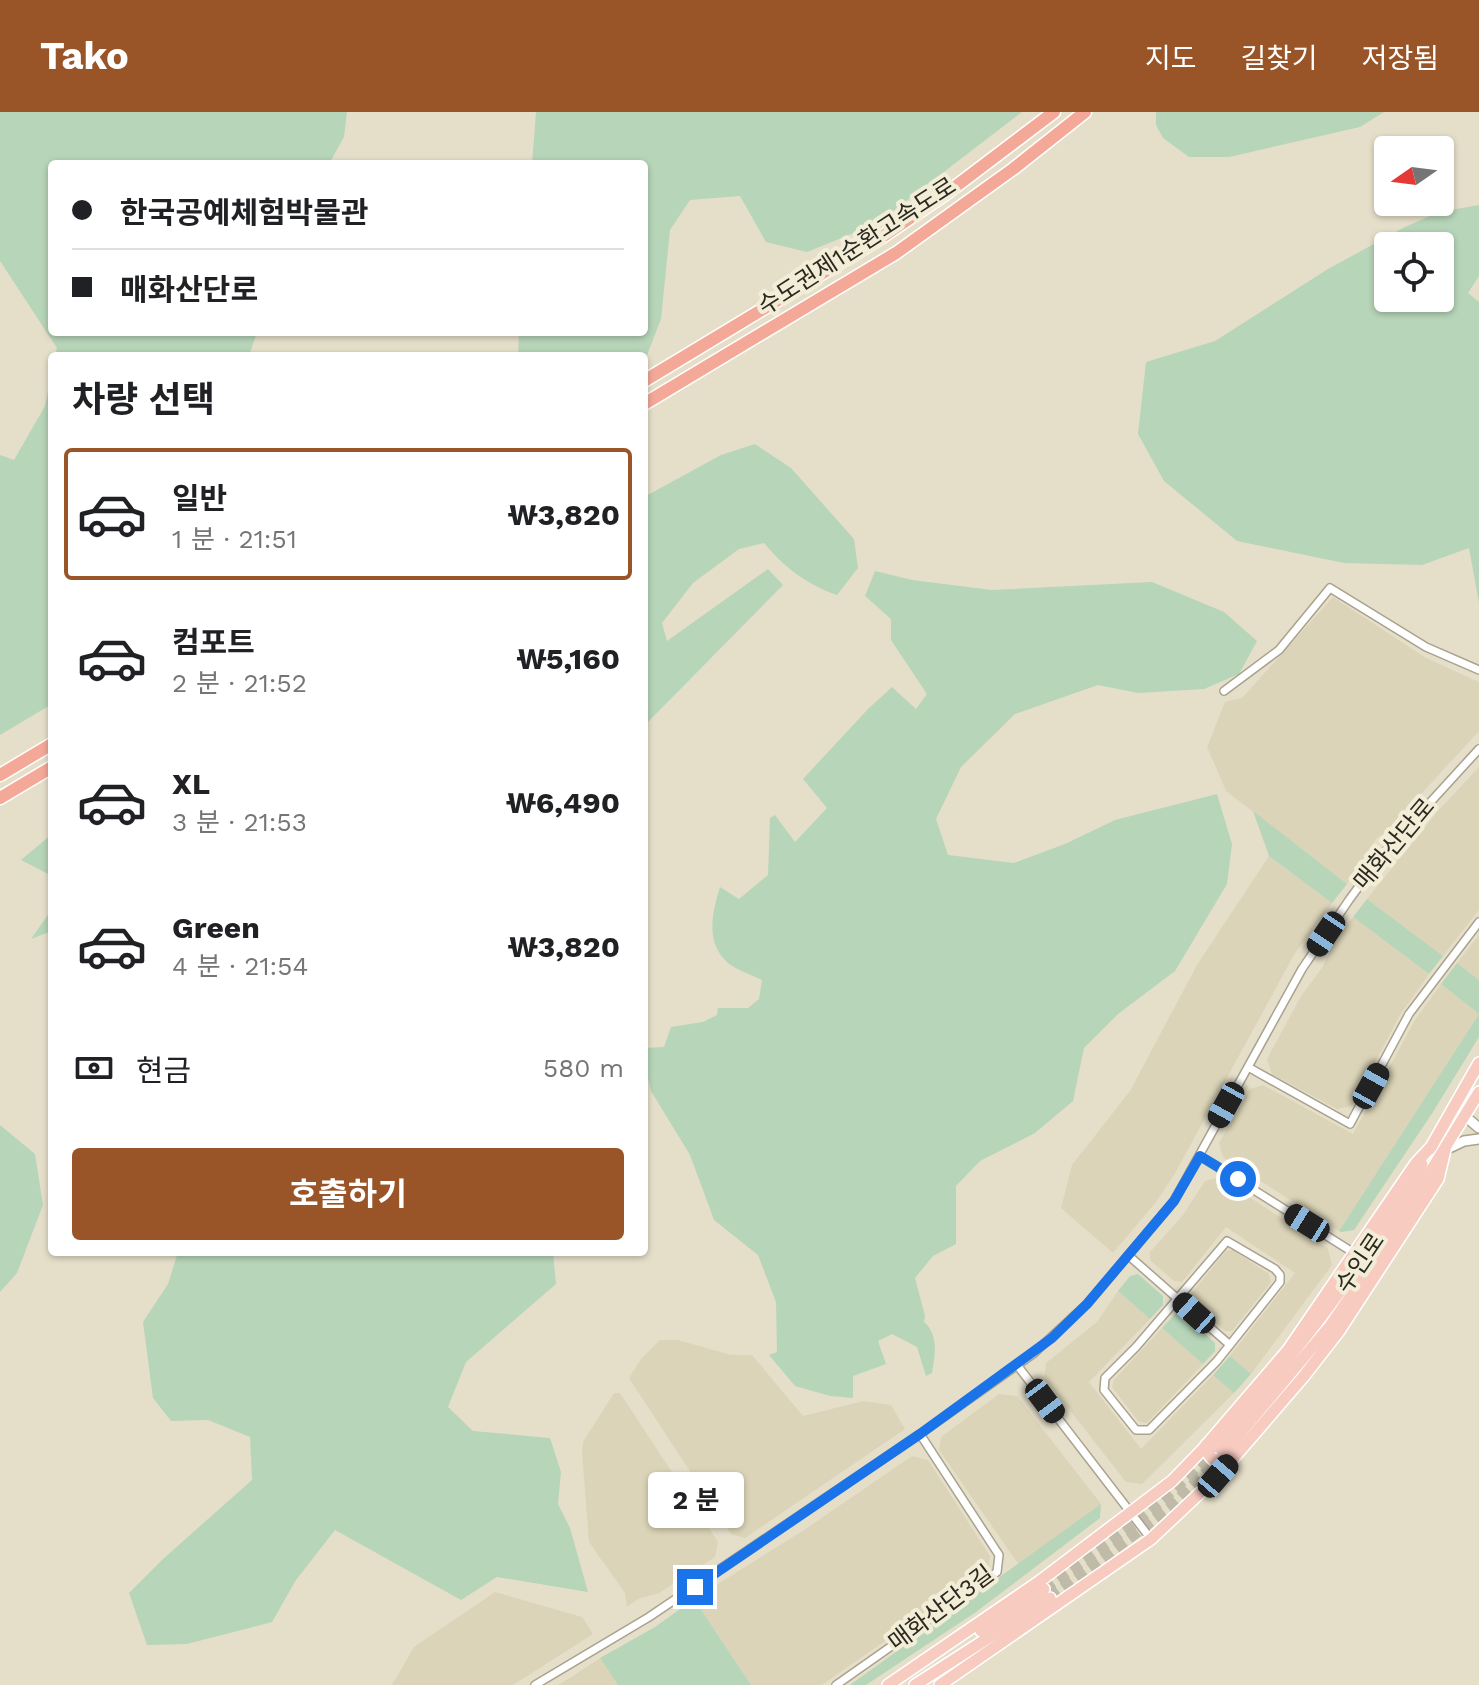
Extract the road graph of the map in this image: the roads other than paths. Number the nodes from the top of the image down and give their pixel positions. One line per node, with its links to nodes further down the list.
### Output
1 (1054, 112): 3 (highway, 수도권제1순환고속도로)
2 (1085, 112): 4 (highway, 수도권제1순환고속도로)
3 (648, 379)
4 (648, 402)
5 (1479, 670): 6 (street)
6 (1224, 691)
7 (48, 746): 10 (highway)
8 (1479, 749): 14 (street, 매화산단로)
9 (48, 769): 11 (highway)
10 (0, 775)
11 (0, 798)
12 (1479, 922): 14 (street)
13 (1479, 1063): 16 (main road, 수인로)
14 (1248, 1067): 22 (street, 매화산단로)
15 (1479, 1092): 17 (main road, 수인로)
16 (1453, 1108): 17 (street); 20 (main road, 수인로)
17 (1466, 1116): 18 (street); 21 (main road, 수인로)
18 (1479, 1128)
19 (1479, 1139): 21 (street)
20 (1432, 1146): 23 (main road); 29 (main road, 수인로)
21 (1445, 1150): 29 (main road, 수인로)
22 (1200, 1156): 23 (street); 24 (street, 매화산단로)
23 (1354, 1253): 29 (main road)
24 (1128, 1255): 25 (street); 27 (street, 매화산단로)
25 (1177, 1297): 26 (street); 26 (street); 26 (street)
26 (1230, 1345)
27 (1017, 1365): 28 (street, 매화산단로); 30 (street)
28 (920, 1434): 32 (street, 매화산단로); 33 (street, 매화산단3길)
29 (1218, 1453): 30 (main road); 31 (main road)
30 (1130, 1515): 31 (street); 34 (main road)
31 (1151, 1539): 37 (main road)
32 (535, 1685)
33 (836, 1685)
34 (888, 1685)
35 (900, 1685): 36 (main road)
36 (915, 1685)
37 (940, 1685)

